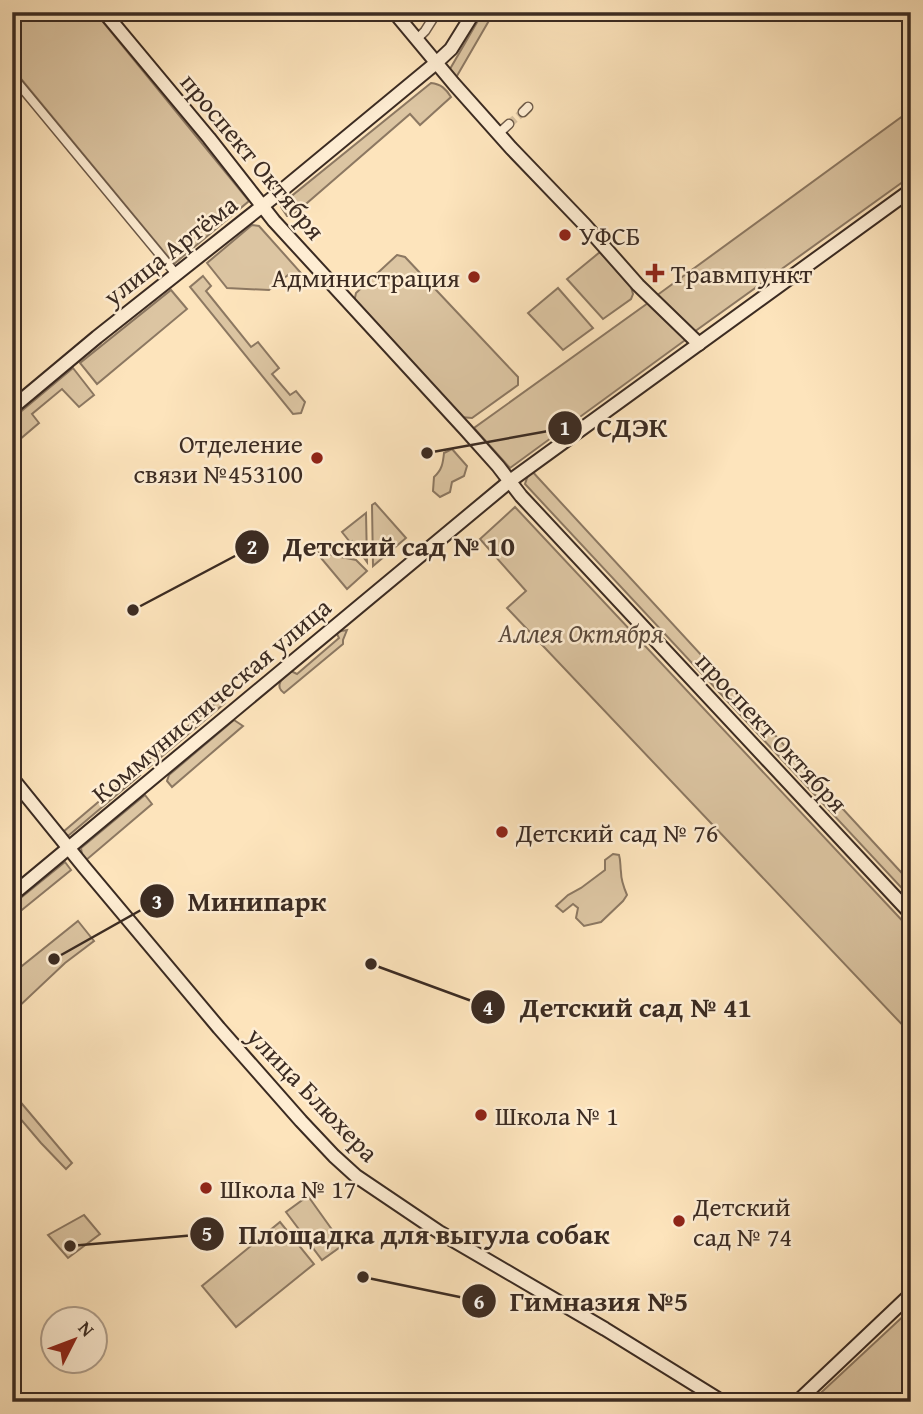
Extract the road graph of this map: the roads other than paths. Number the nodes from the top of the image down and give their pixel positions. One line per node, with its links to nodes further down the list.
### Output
1 (104, 12): 11 (main road, проспект Октября)
2 (394, 12): 5 (main road)
3 (437, 12): 5 (street)
4 (474, 12): 6 (main road, улица Артёма)
5 (417, 39): 6 (main road)
6 (436, 63): 9 (main road); 11 (main road, улица Артёма)
7 (12, 76): 12 (street)
8 (509, 124): 9 (street)
9 (498, 134): 13 (main road)
10 (911, 190): 13 (main road, Коммунистическая улица)
11 (263, 205): 12 (main road, улица Артёма); 15 (main road, проспект Октября)
12 (176, 274): 14 (main road, улица Артёма)
13 (699, 344): 15 (main road, Коммунистическая улица)
14 (12, 408)
15 (510, 481): 17 (main road, Коммунистическая улица); 19 (main road, проспект Октября)
16 (12, 778): 17 (main road, улица Блюхера)
17 (69, 846): 18 (main road, Коммунистическая улица); 21 (main road, улица Блюхера)
18 (12, 895)
19 (911, 914)
20 (911, 1294): 22 (main road)
21 (723, 1402)
22 (797, 1402)

